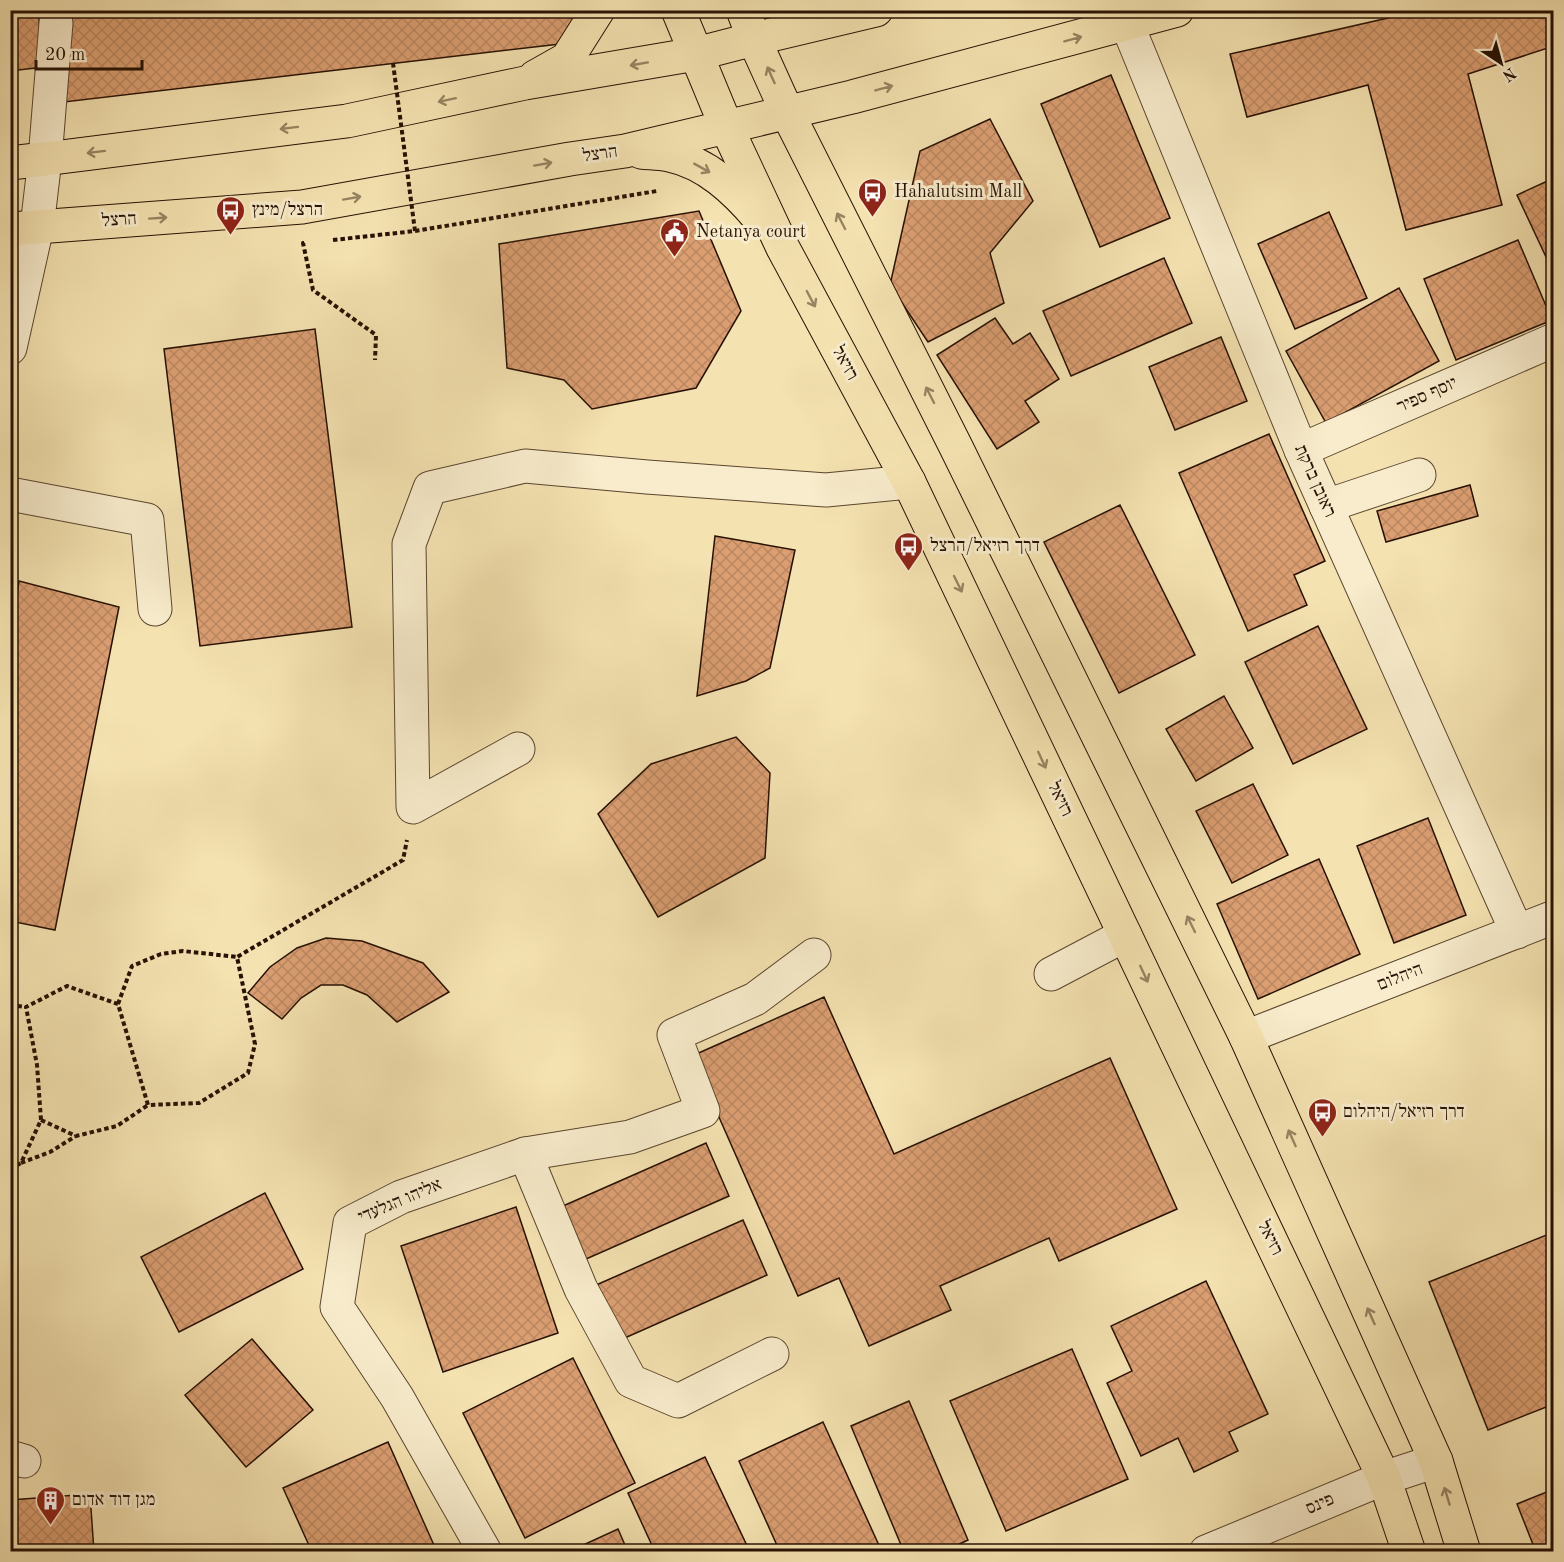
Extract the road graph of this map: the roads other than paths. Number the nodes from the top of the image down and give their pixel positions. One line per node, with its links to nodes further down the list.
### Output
1 (598, 10): 9 (main road)
2 (678, 10): 8 (main road, רזיאל)
3 (876, 10): 7 (main road)
4 (1177, 10): 6 (main road, הרצל)
5 (56, 23): 14 (street)
6 (1127, 24): 10 (main road, הרצל, one-way to 6); 21 (street, ראובן ברקת)
7 (749, 25): 8 (main road); 11 (main road, one-way to 7)
8 (696, 54): 9 (main road, one-way to 9); 12 (main road, רזיאל)
9 (525, 83): 14 (main road, one-way to 14)
10 (852, 97): 11 (main road, הרצל); 16 (main road)
11 (787, 112): 12 (main road, הרצל); 16 (main road)
12 (726, 126): 13 (main road, הרצל); 18 (main road, רזיאל)
13 (625, 151): 17 (main road, הרצל, one-way to 13); 18 (main road, one-way to 18)
14 (45, 159): 15 (main road); 17 (street)
15 (10, 163)
16 (821, 181): 33 (main road, one-way to 16)
17 (24, 228): 20 (street)
18 (783, 248): 23 (main road, רזיאל, one-way to 23)
19 (1554, 340): 21 (street, יוסף ספיר)
20 (10, 348)
21 (1301, 450): 25 (street, ראובן ברקת)
22 (1419, 475): 25 (street)
23 (909, 482): 27 (street); 30 (main road, רזיאל, one-way to 30)
24 (10, 494): 26 (street)
25 (1326, 506): 29 (street, ראובן ברקת)
26 (155, 609)
27 (518, 749)
28 (1554, 917): 29 (street, היהלום)
29 (1517, 932): 33 (street, היהלום)
30 (1125, 935): 32 (street); 37 (main road, רזיאל, one-way to 37)
31 (814, 955): 34 (street, אליהו הגלעדי)
32 (1051, 975)
33 (1246, 1037): 36 (main road, one-way to 33)
34 (525, 1154): 35 (street); 38 (street, אליהו הגלעדי)
35 (772, 1354)
36 (1436, 1461): 37 (street, פינס); 41 (main road, one-way to 36)
37 (1384, 1478): 39 (street, פינס); 40 (main road, רזיאל)
38 (485, 1551)
39 (1206, 1551)
40 (1408, 1551)
41 (1464, 1551)

